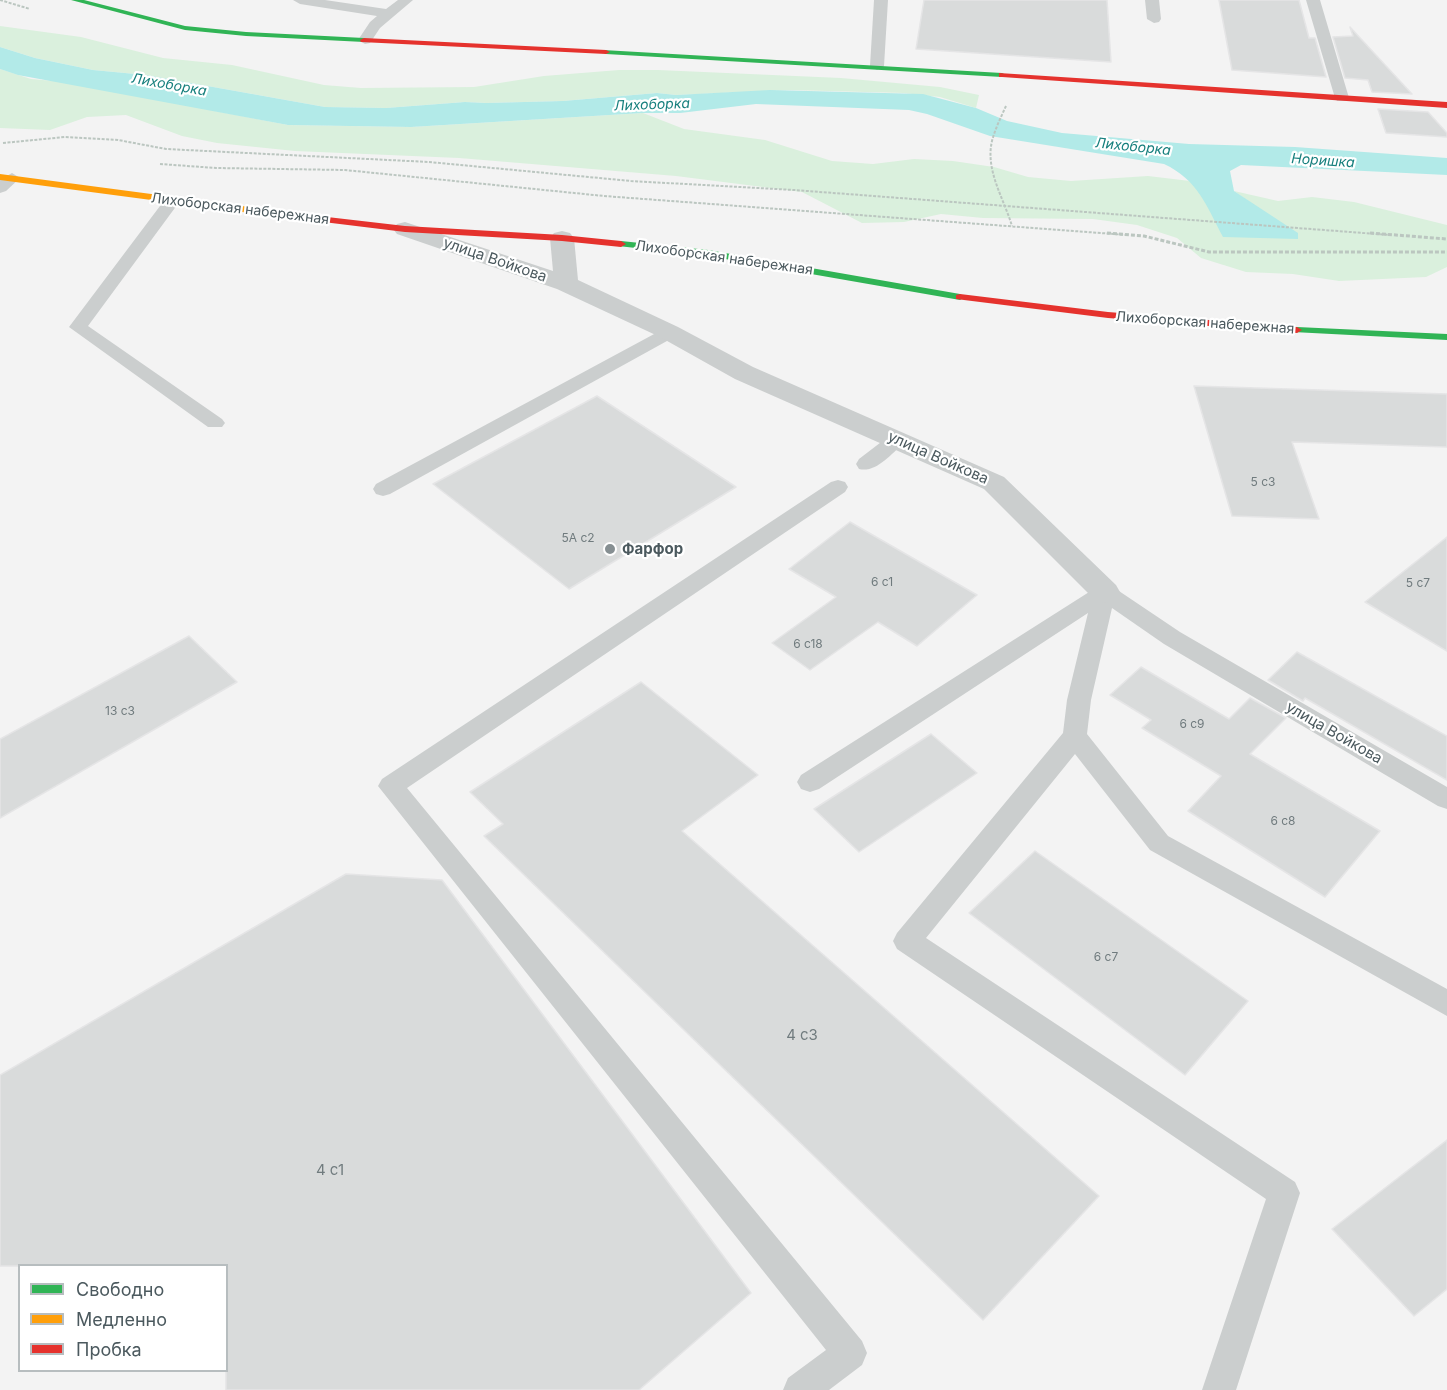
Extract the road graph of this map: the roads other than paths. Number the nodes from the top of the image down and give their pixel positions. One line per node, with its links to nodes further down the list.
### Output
1 (75, 0): 9 (street)
2 (300, 0): 7 (lane)
3 (406, 0): 7 (lane)
4 (881, 0): 10 (lane)
5 (1152, 0): 8 (lane)
6 (1312, 0): 11 (lane)
7 (389, 14): 9 (lane)
8 (1154, 19)
9 (365, 40): 10 (street)
10 (877, 66): 11 (street)
11 (1342, 98): 12 (street)
12 (1447, 105)
13 (4, 181): 14 (street, Лихоборская набережная)
14 (172, 201): 15 (street, Лихоборская набережная); 20 (lane)
15 (405, 229): 16 (street, Лихоборская набережная); 17 (street, улица Войкова)
16 (562, 238): 17 (street); 19 (street, Лихоборская набережная)
17 (566, 284): 18 (street, улица Войкова)
18 (669, 332): 21 (street, улица Войкова); 24 (lane)
19 (1447, 337)
20 (215, 423)
21 (896, 440): 22 (lane); 25 (street, улица Войкова)
22 (866, 464)
23 (837, 487): 30 (lane)
24 (383, 489)
25 (1105, 592): 26 (lane); 27 (lane); 28 (lane, улица Войкова)
26 (1075, 736): 29 (lane); 31 (lane)
27 (810, 783)
28 (1447, 799)
29 (1447, 1003)
30 (800, 1390)
31 (1219, 1390)

